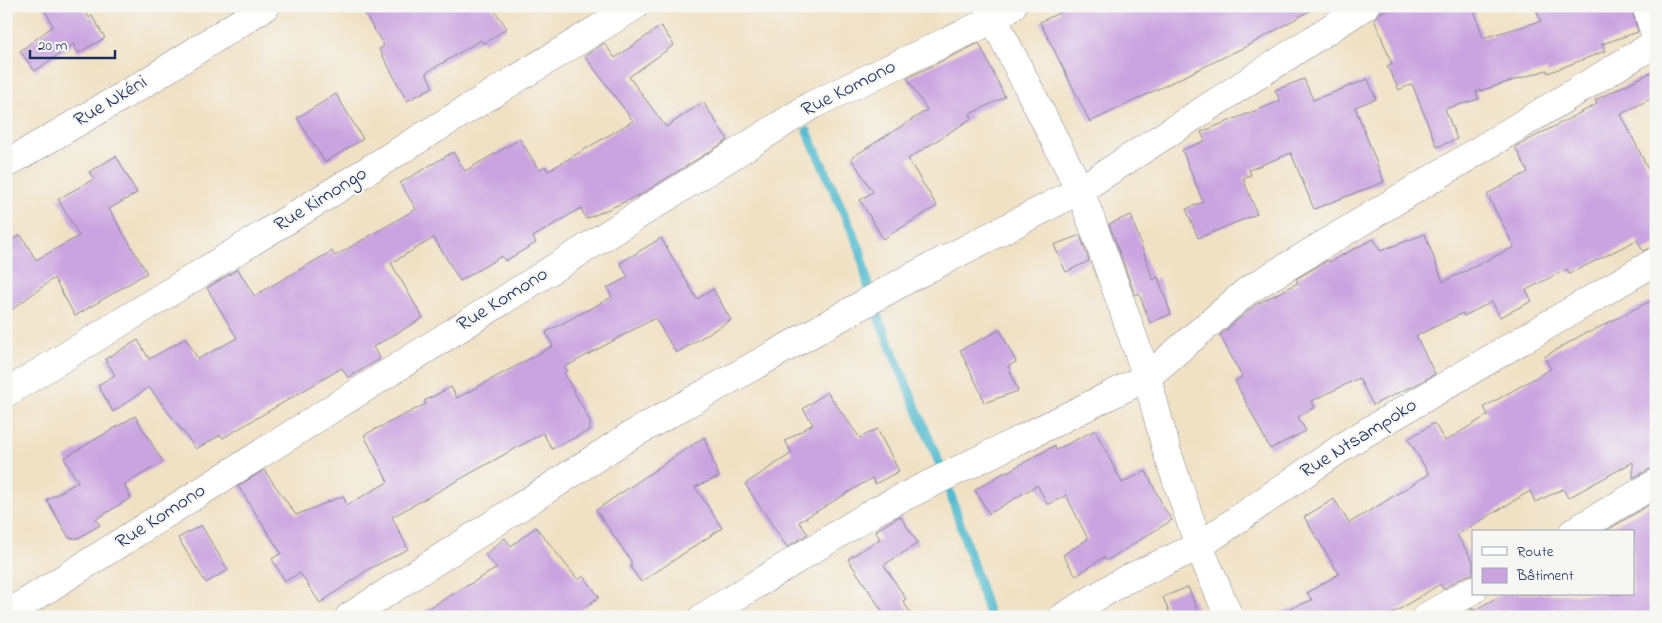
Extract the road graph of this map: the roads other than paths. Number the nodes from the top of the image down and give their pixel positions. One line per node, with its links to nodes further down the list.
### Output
1 (266, 6): 8 (street, Rue Nkéni)
2 (635, 6): 12 (street, Rue Kimongo)
3 (1365, 6): 9 (street)
4 (1646, 6): 6 (street)
5 (997, 11): 9 (street); 17 (street, Rue Komono)
6 (1656, 37)
7 (1656, 43): 11 (street)
8 (6, 164)
9 (1080, 190): 11 (street); 18 (street)
10 (1656, 261): 15 (street, Rue Ntsampoko)
11 (1147, 377): 15 (street); 19 (street)
12 (6, 393)
13 (1656, 483): 14 (street)
14 (1576, 530)
15 (1199, 546): 20 (street, Rue Ntsampoko); 21 (street)
16 (1472, 591): 22 (street)
17 (13, 608)
18 (349, 617)
19 (703, 617)
20 (1064, 617)
21 (1230, 617)
22 (1426, 617)

